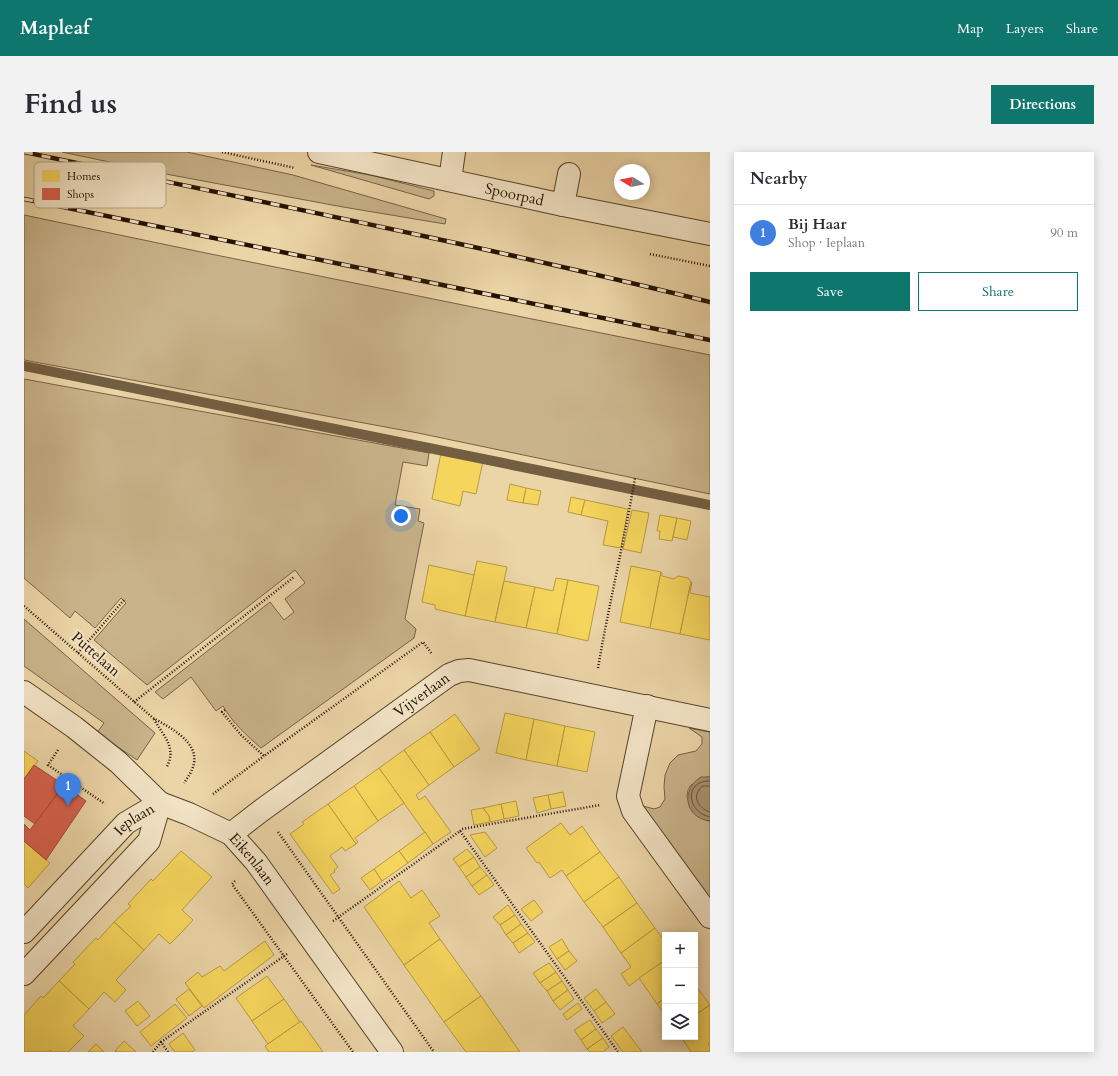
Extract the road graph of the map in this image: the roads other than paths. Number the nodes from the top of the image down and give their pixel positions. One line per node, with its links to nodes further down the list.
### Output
1 (319, 152): 4 (street, Spoorpad)
2 (454, 152): 4 (street)
3 (575, 175): 5 (street)
4 (450, 180): 5 (street, Spoorpad)
5 (569, 206): 6 (street, Spoorpad)
6 (710, 234)
7 (24, 692): 10 (street, Eikenlaan)
8 (647, 706): 9 (street, Vijverlaan); 11 (street, Vijverlaan); 12 (street)
9 (710, 720)
10 (160, 803): 11 (street, Eikenlaan); 13 (street, Ieplaan); 14 (street, Ieplaan)
11 (231, 834): 15 (street, Eikenlaan)
12 (710, 917)
13 (24, 932)
14 (24, 974)
15 (392, 1052)

